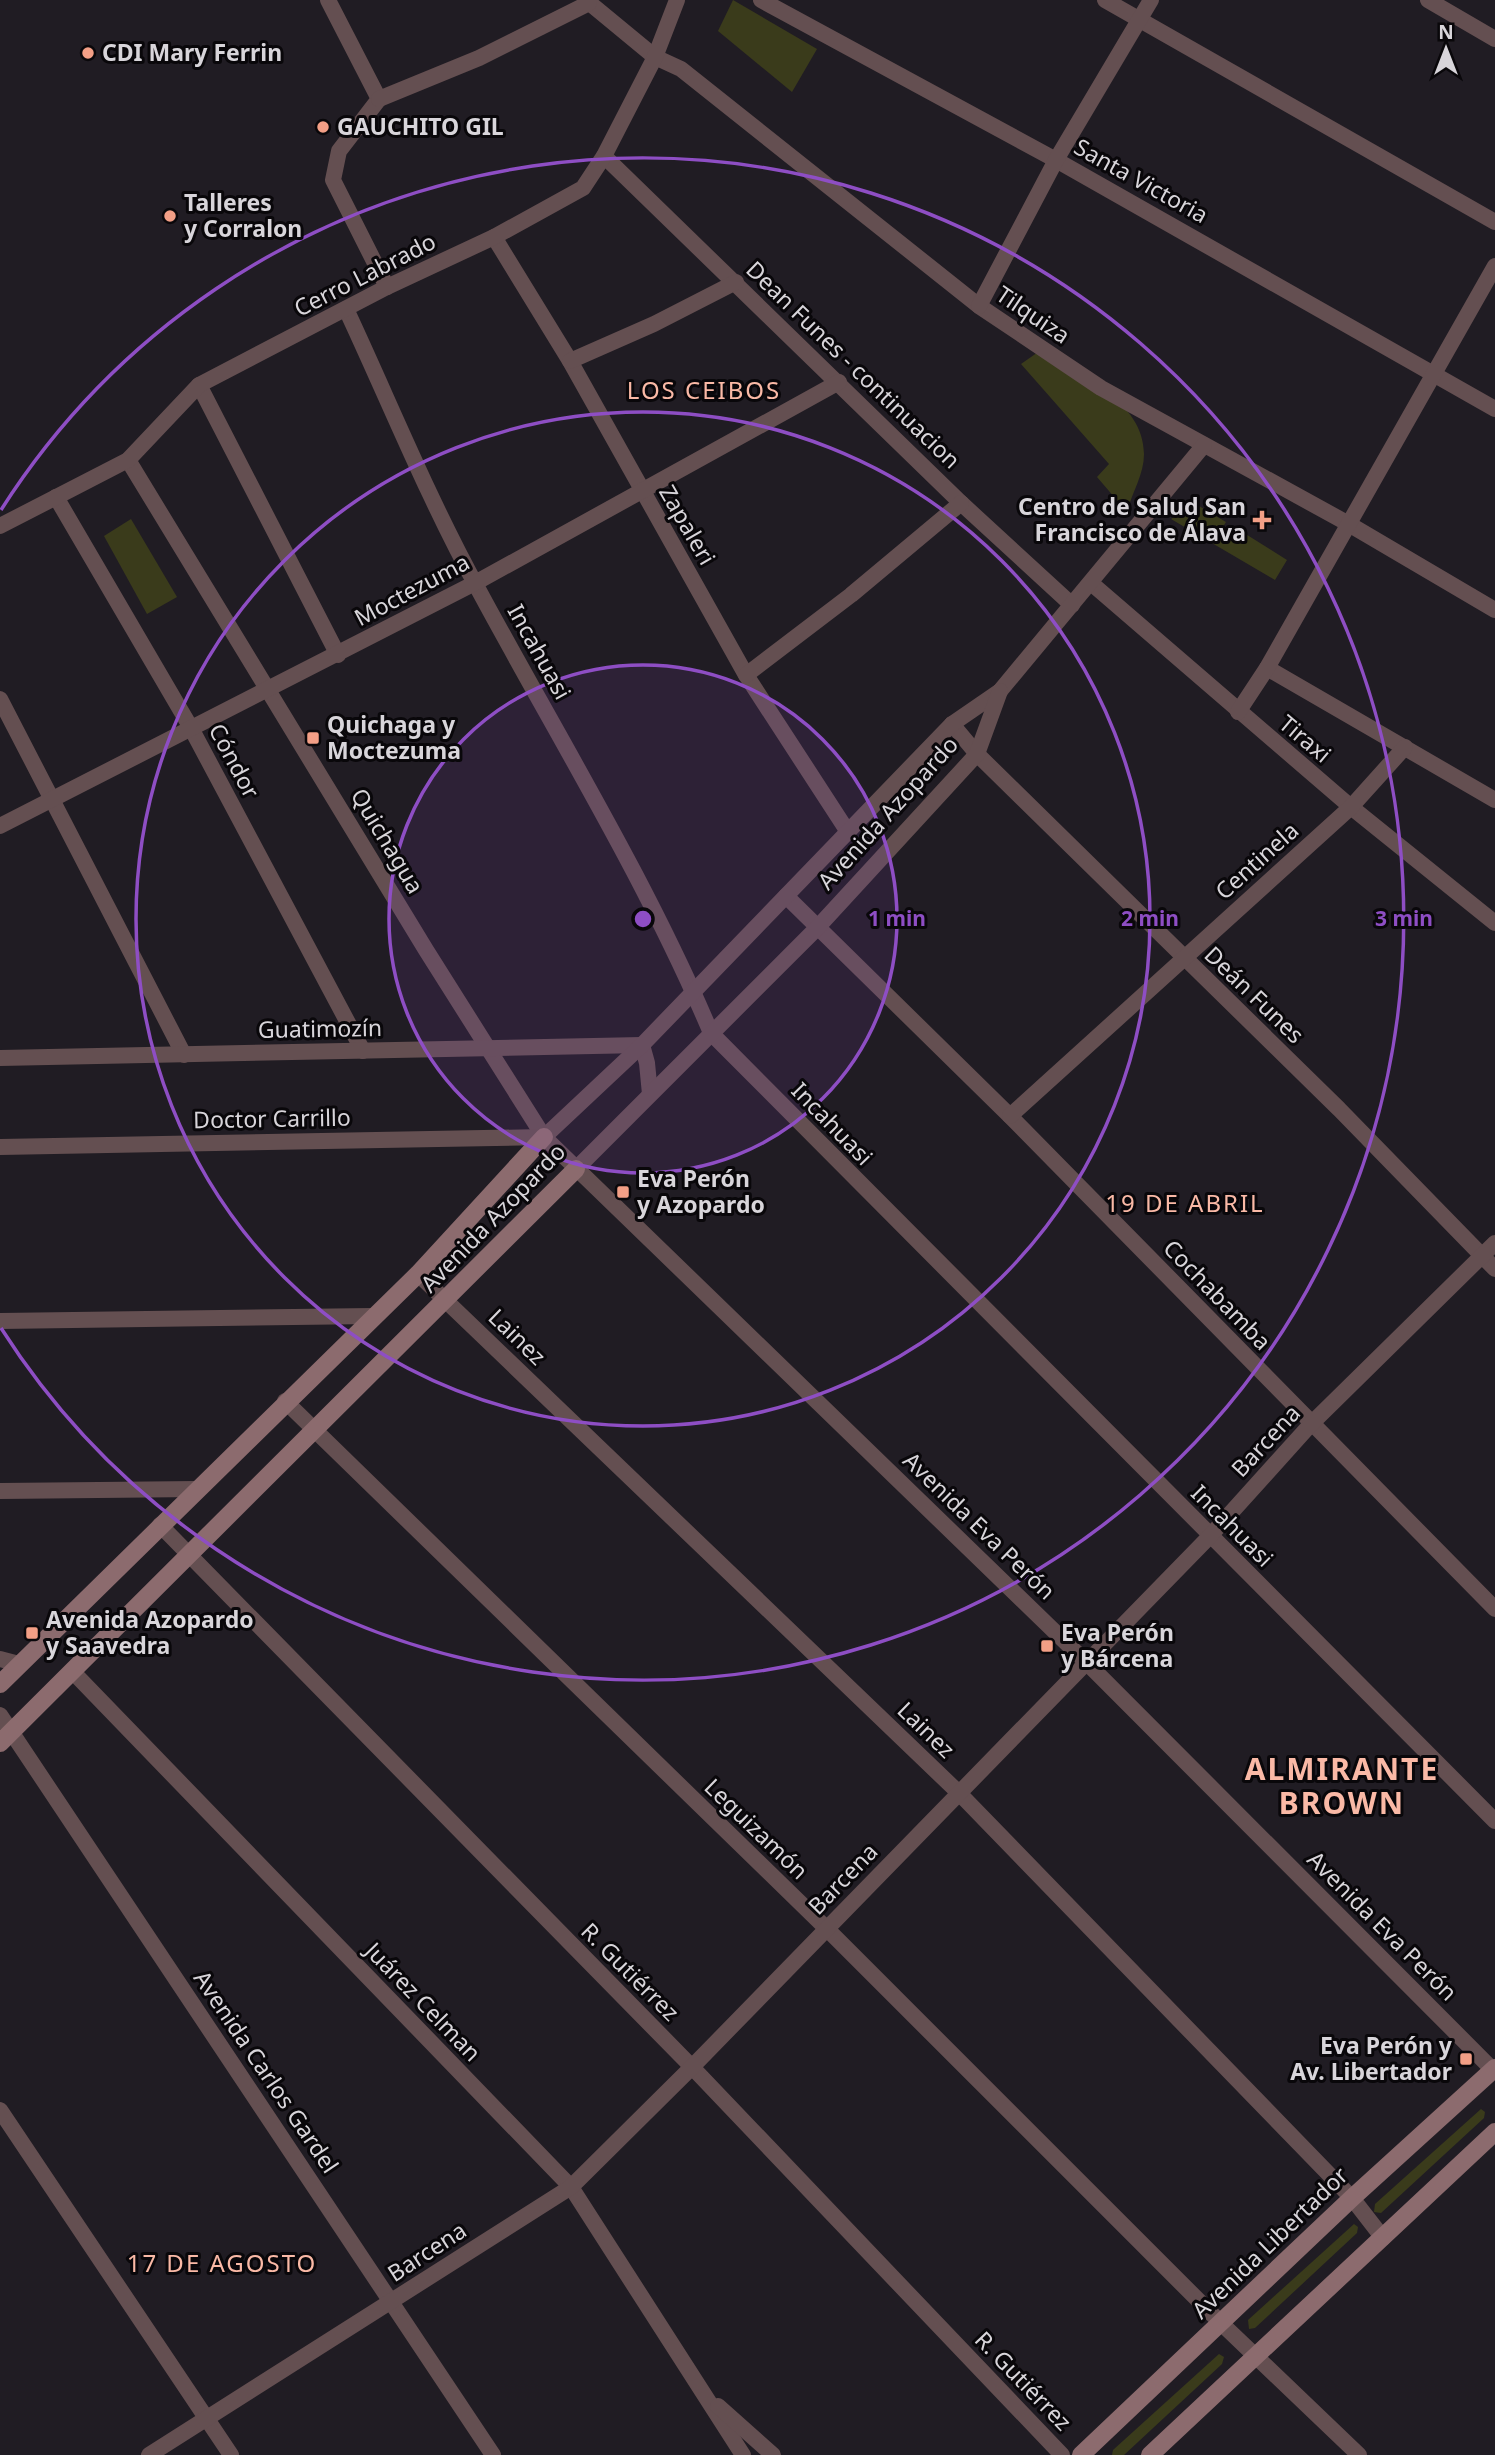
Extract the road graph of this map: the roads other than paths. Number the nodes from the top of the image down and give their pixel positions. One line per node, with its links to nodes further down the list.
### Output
1 (328, 0): 11 (street)
2 (677, 0): 10 (street, Cerro Labrado)
3 (761, 0): 13 (street, Santa Victoria)
4 (1105, 0): 8 (street)
5 (1151, 0): 8 (street)
6 (1428, 0): 9 (street)
7 (588, 1): 10 (street, Tilquiza); 11 (street)
8 (1139, 19): 13 (street); 14 (street)
9 (1495, 39)
10 (655, 57): 12 (street, Cerro Labrado); 19 (street, Tilquiza)
11 (379, 99): 18 (street)
12 (604, 156): 15 (street, Cerro Labrado); 17 (street, Dean Funes - continuacion)
13 (1056, 160): 19 (street); 22 (street, Santa Victoria)
14 (1495, 222)
15 (494, 237): 18 (street, Cerro Labrado); 21 (street, Zapaleri)
16 (1495, 266): 22 (street)
17 (736, 282): 21 (street); 23 (street, Dean Funes - continuacion)
18 (387, 286): 20 (street, Cerro Labrado)
19 (979, 306): 26 (street, Tilquiza)
20 (346, 309): 24 (street, Cerro Labrado); 33 (street, Incahuasi)
21 (570, 361): 28 (street, Zapaleri)
22 (1434, 372): 25 (street, Santa Victoria); 31 (street)
23 (839, 382): 28 (street, Moctezuma); 30 (street, Dean Funes - continuacion)
24 (199, 385): 27 (street, Cerro Labrado); 37 (street)
25 (1495, 409)
26 (1204, 445): 31 (street, Tilquiza); 34 (street)
27 (128, 460): 29 (street, Cerro Labrado); 40 (street, Quichagua)
28 (641, 490): 33 (street, Moctezuma); 39 (street, Zapaleri)
29 (56, 497): 32 (street, Cerro Labrado); 45 (street, Cóndor)
30 (961, 503): 35 (street, Dean Funes - continuacion); 39 (street)
31 (1347, 523): 36 (street, Tilquiza); 38 (street)
32 (0, 526)
33 (475, 583): 37 (street, Moctezuma); 57 (street, Incahuasi)
34 (1091, 583): 35 (street); 43 (street, Tiraxi)
35 (1072, 606): 41 (street)
36 (1495, 610)
37 (338, 655): 40 (street, Moctezuma)
38 (1267, 668): 43 (street); 46 (street)
39 (746, 675): 52 (street, Zapaleri)
40 (268, 691): 45 (street, Moctezuma); 60 (street, Quichagua)
41 (1000, 691): 44 (street, Avenida Azopardo); 47 (street, Avenida Azopardo)
42 (0, 699): 48 (street)
43 (1238, 712): 50 (street, Tiraxi)
44 (952, 724): 47 (street, Deán Funes); 52 (street, Avenida Azopardo)
45 (191, 728): 48 (street, Moctezuma); 61 (street, Cóndor)
46 (1405, 747): 49 (street); 50 (street, Centinela)
47 (977, 754): 55 (street, Avenida Azopardo); 56 (street, Deán Funes)
48 (55, 799): 51 (street, Moctezuma); 63 (street)
49 (1495, 800)
50 (1350, 807): 54 (street, Tiraxi); 56 (street, Centinela)
51 (0, 826)
52 (848, 832): 53 (street, Avenida Azopardo)
53 (786, 896): 55 (street, Cochabamba); 57 (street, Avenida Azopardo)
54 (1495, 923)
55 (817, 928): 58 (street, Avenida Azopardo); 65 (street, Cochabamba)
56 (1182, 958): 65 (street, Centinela); 70 (street, Deán Funes)
57 (693, 991): 58 (street, Incahuasi); 59 (street, Avenida Azopardo)
58 (711, 1033): 64 (street, Avenida Azopardo); 82 (street, Incahuasi)
59 (642, 1045): 60 (street, Guatimozín); 64 (street); 66 (street, Avenida Azopardo)
60 (487, 1048): 61 (street, Guatimozín); 66 (street, Quichagua)
61 (363, 1051): 63 (street, Guatimozín)
62 (2, 1054): 63 (street, Guatimozín)
63 (184, 1055)
64 (650, 1094): 68 (street, Avenida Azopardo)
65 (1010, 1116): 77 (street, Cochabamba)
66 (544, 1137): 67 (street, Doctor Carrillo); 68 (street, Avenida Eva Perón); 72 (street, Avenida Azopardo)
67 (0, 1147)
68 (576, 1169): 73 (street, Avenida Azopardo); 86 (street, Avenida Eva Perón)
69 (1495, 1243): 70 (street, Barcena)
70 (1482, 1256): 71 (street, Deán Funes); 77 (street, Barcena)
71 (1495, 1269)
72 (418, 1274): 73 (street, Lainez); 74 (street, Avenida Azopardo)
73 (446, 1301): 78 (street, Avenida Azopardo); 92 (street, Lainez)
74 (373, 1317): 75 (street); 76 (street, Avenida Azopardo)
75 (0, 1321)
76 (285, 1401): 78 (street, Leguizamón); 79 (street, Avenida Azopardo)
77 (1311, 1424): 82 (street, Barcena); 84 (street, Cochabamba)
78 (314, 1433): 83 (street, Avenida Azopardo); 94 (street, Leguizamón)
79 (197, 1489): 80 (street); 81 (street, Avenida Azopardo)
80 (0, 1491)
81 (160, 1525): 83 (street, R. Gutiérrez); 87 (street, Avenida Azopardo)
82 (1210, 1536): 86 (street, Barcena); 93 (street, Incahuasi)
83 (190, 1556): 88 (street, Avenida Azopardo); 95 (street, R. Gutiérrez)
84 (1495, 1609)
85 (0, 1660): 87 (street)
86 (1086, 1662): 92 (street, Barcena); 96 (street, Avenida Eva Perón)
87 (19, 1664): 89 (street, Avenida Azopardo)
88 (73, 1672): 91 (street, Avenida Azopardo); 99 (street, Juárez Celman)
89 (0, 1684)
90 (0, 1715): 91 (street, Avenida Carlos Gardel)
91 (6, 1737): 102 (street, Avenida Carlos Gardel)
92 (959, 1793): 94 (street, Barcena); 100 (street, Lainez)
93 (1495, 1821)
94 (827, 1929): 95 (street, Barcena); 103 (street, Leguizamón)
95 (692, 2067): 99 (street, Barcena); 112 (street, R. Gutiérrez)
96 (1495, 2070): 100 (street, Avenida Libertador)
97 (0, 2110): 106 (street)
98 (1495, 2132): 101 (street)
99 (571, 2187): 102 (street, Barcena); 105 (street, Juárez Celman)
100 (1352, 2198): 101 (street, Lainez); 103 (street, Avenida Libertador)
101 (1383, 2238): 104 (street)
102 (391, 2301): 106 (street, Barcena); 109 (street, Avenida Carlos Gardel)
103 (1222, 2324): 104 (street, Leguizamón); 113 (street, Avenida Libertador)
104 (1256, 2357): 114 (street); 115 (street, Leguizamón)
105 (703, 2393): 110 (street, Juárez Celman); 111 (street, Juárez Celman)
106 (208, 2418): 107 (street, Barcena); 108 (street)
107 (149, 2455)
108 (231, 2455)
109 (493, 2455)
110 (743, 2455)
111 (773, 2455)
112 (1062, 2455)
113 (1081, 2455)
114 (1150, 2455)
115 (1359, 2455)

